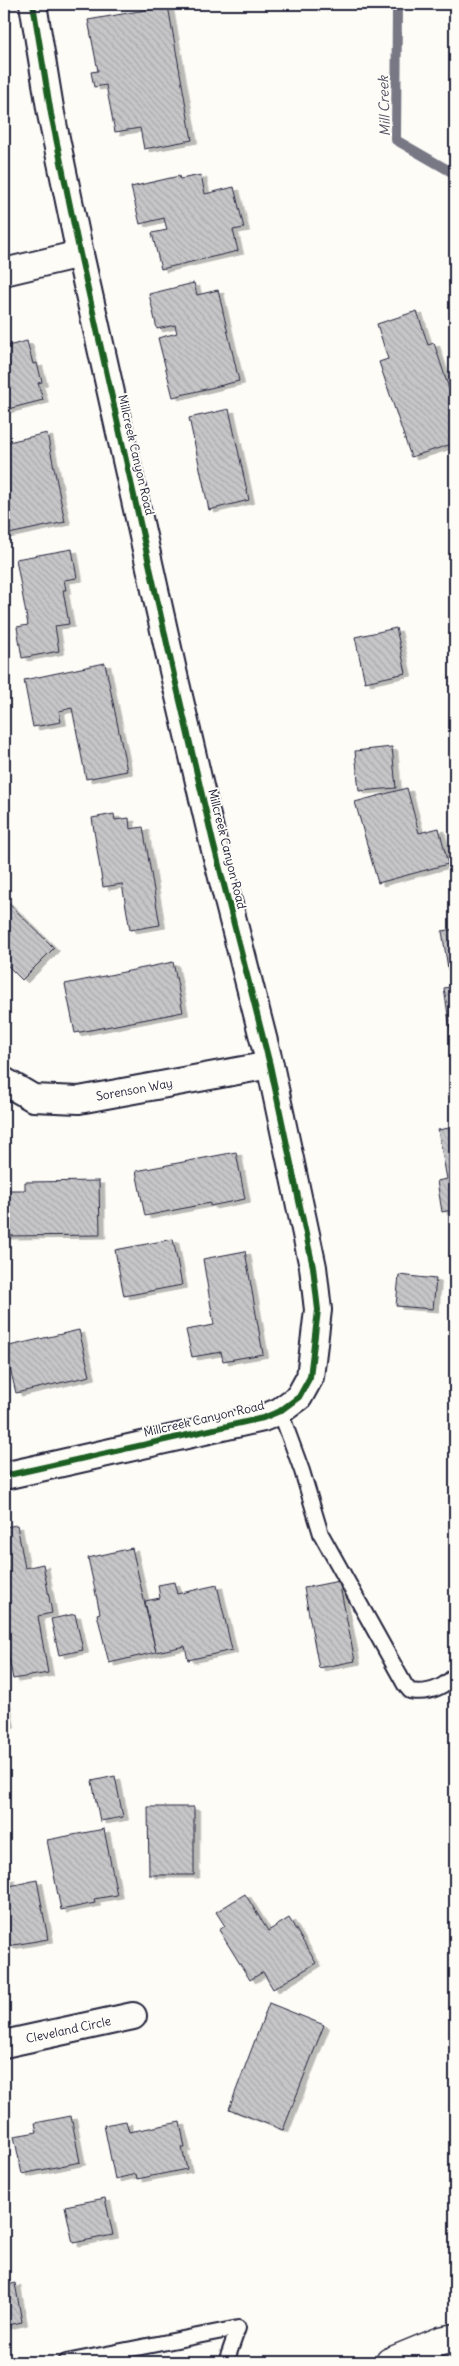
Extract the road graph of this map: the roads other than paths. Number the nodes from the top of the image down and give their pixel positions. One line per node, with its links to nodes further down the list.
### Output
1 (33, 4): 2 (street, Millcreek Canyon Road)
2 (80, 254): 3 (street); 4 (street, Millcreek Canyon Road)
3 (4, 272)
4 (270, 1065): 5 (street, Sorenson Way); 6 (street, Millcreek Canyon Road)
5 (4, 1081)
6 (280, 1411): 7 (street, Millcreek Canyon Road); 8 (lane)
7 (4, 1476)
8 (455, 1675)
9 (133, 2016): 10 (street, Cleveland Circle)
10 (4, 2044)
11 (455, 2338): 14 (street)
12 (66, 2362): 13 (lane)
13 (226, 2362)
14 (390, 2362)

